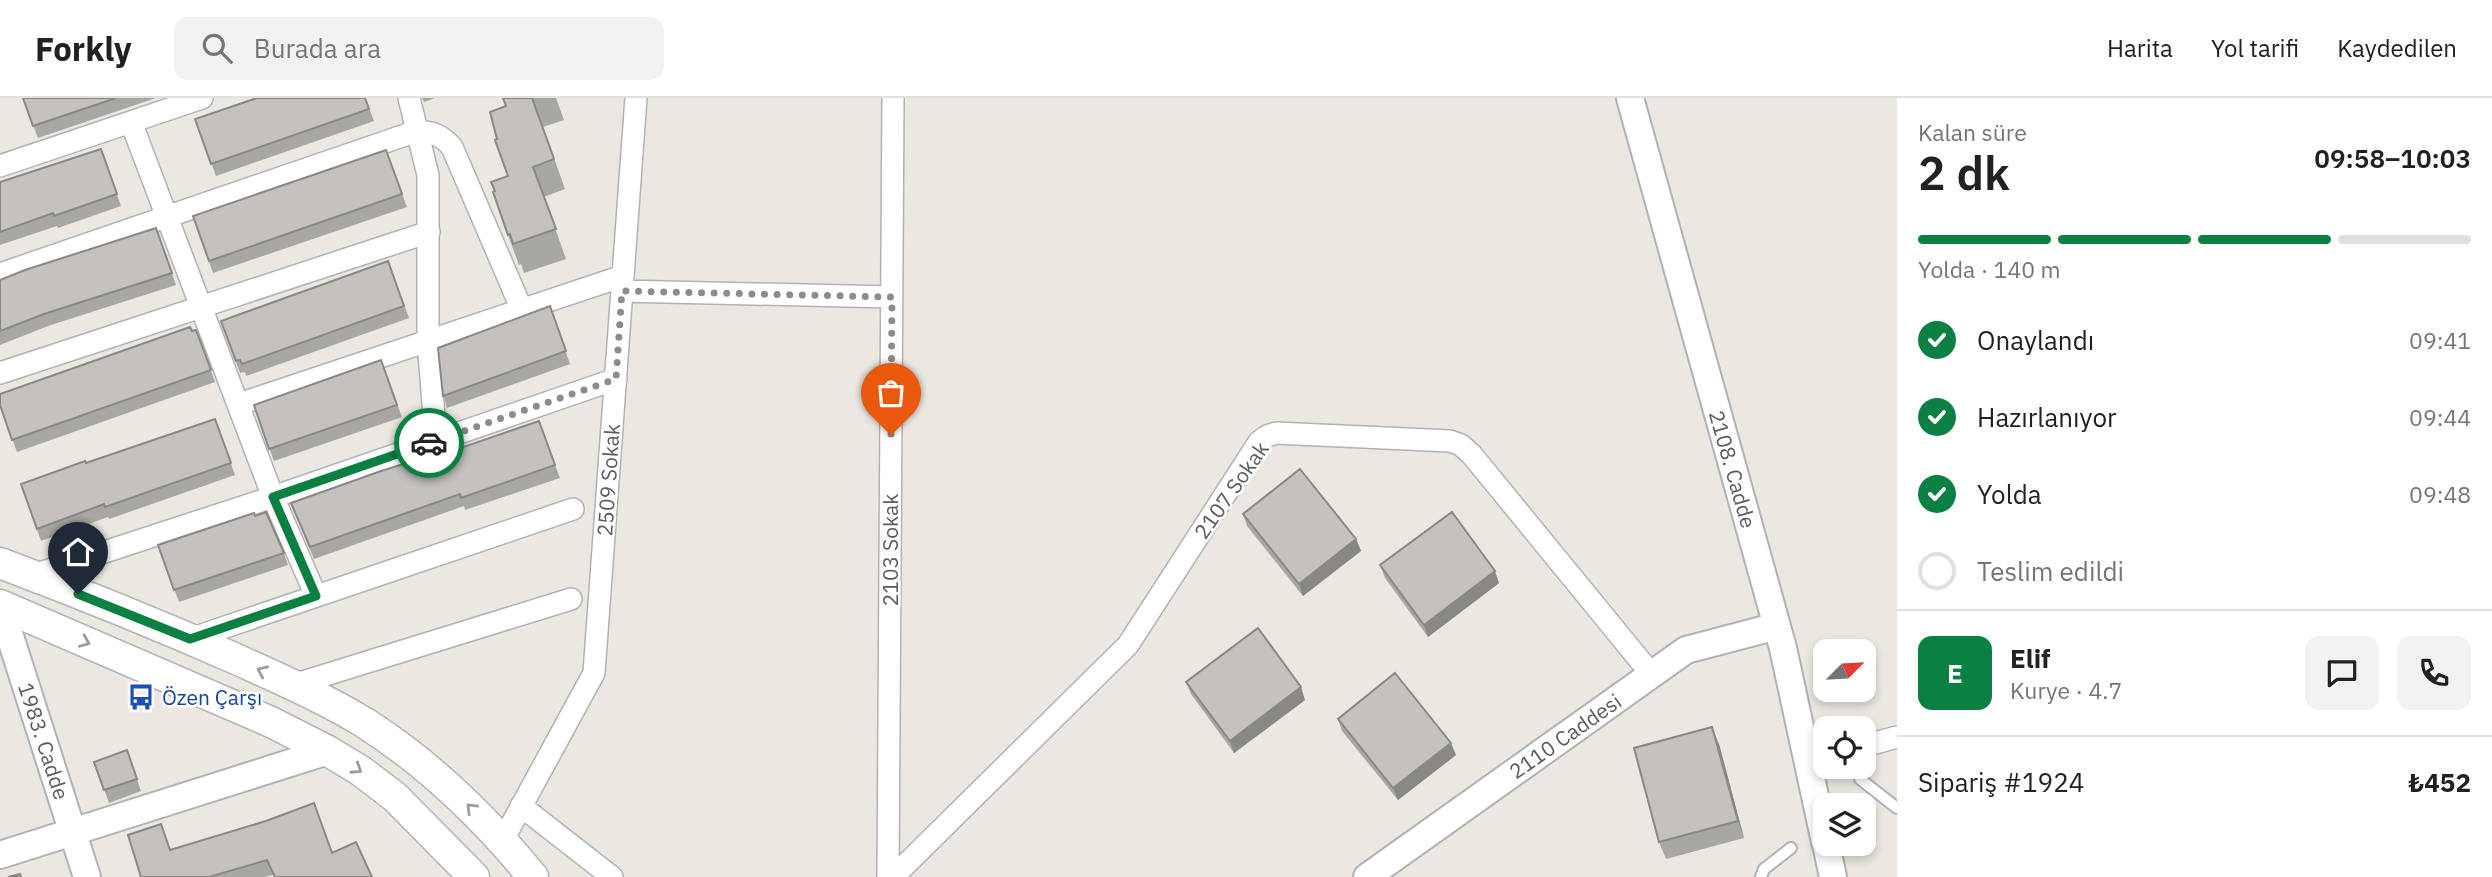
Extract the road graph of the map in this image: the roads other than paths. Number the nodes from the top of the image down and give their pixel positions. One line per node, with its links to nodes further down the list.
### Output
1 (202, 98): 6 (street)
2 (409, 98): 7 (street)
3 (636, 98): 12 (street, 2509 Sokak)
4 (893, 98): 13 (street, 2103 Sokak)
5 (1630, 98): 28 (street, 2108. Cadde)
6 (131, 122): 8 (street); 9 (street)
7 (418, 131): 9 (street); 10 (street); 15 (street)
8 (0, 166)
9 (167, 217): 11 (street); 14 (street)
10 (429, 232): 14 (street); 16 (street)
11 (0, 274)
12 (622, 283): 13 (street); 15 (street); 18 (street, 2509 Sokak)
13 (892, 297): 48 (street, 2103 Sokak)
14 (201, 307): 17 (street); 19 (street)
15 (522, 310): 16 (street)
16 (428, 341): 19 (street); 20 (street)
17 (0, 373)
18 (616, 379): 20 (street); 37 (street, 2509 Sokak)
19 (239, 404): 21 (street)
20 (436, 441): 21 (street)
21 (273, 497): 24 (street); 25 (street)
22 (573, 509): 25 (street)
23 (0, 563): 24 (main road)
24 (34, 575): 29 (main road)
25 (316, 596): 29 (street)
26 (571, 598): 31 (street)
27 (0, 605): 35 (main road, one-way to 35); 39 (street, 1983. Cadde)
28 (1777, 626): 30 (street, 2110 Caddesi); 34 (street, 2108. Cadde)
29 (190, 639): 31 (main road, one-way to 29)
30 (1652, 675): 48 (street, 2107 Sokak); 49 (street, 2110 Caddesi)
31 (293, 685): 40 (main road, one-way to 31)
32 (1897, 737): 33 (street)
33 (1876, 743)
34 (1813, 746)
35 (328, 751): 39 (street); 45 (main road, one-way to 45)
36 (1860, 779): 38 (lane)
37 (521, 806): 40 (street, 2509 Sokak); 47 (street)
38 (1897, 808)
39 (73, 832): 42 (street); 44 (street, 1983. Cadde)
40 (503, 840): 46 (main road)
41 (1791, 848): 50 (lane)
42 (0, 855)
43 (1828, 856): 51 (street, 2108. Cadde)
44 (87, 877)
45 (474, 877)
46 (533, 877)
47 (612, 877)
48 (891, 877)
49 (1367, 877)
50 (1761, 877)
51 (1833, 877)

